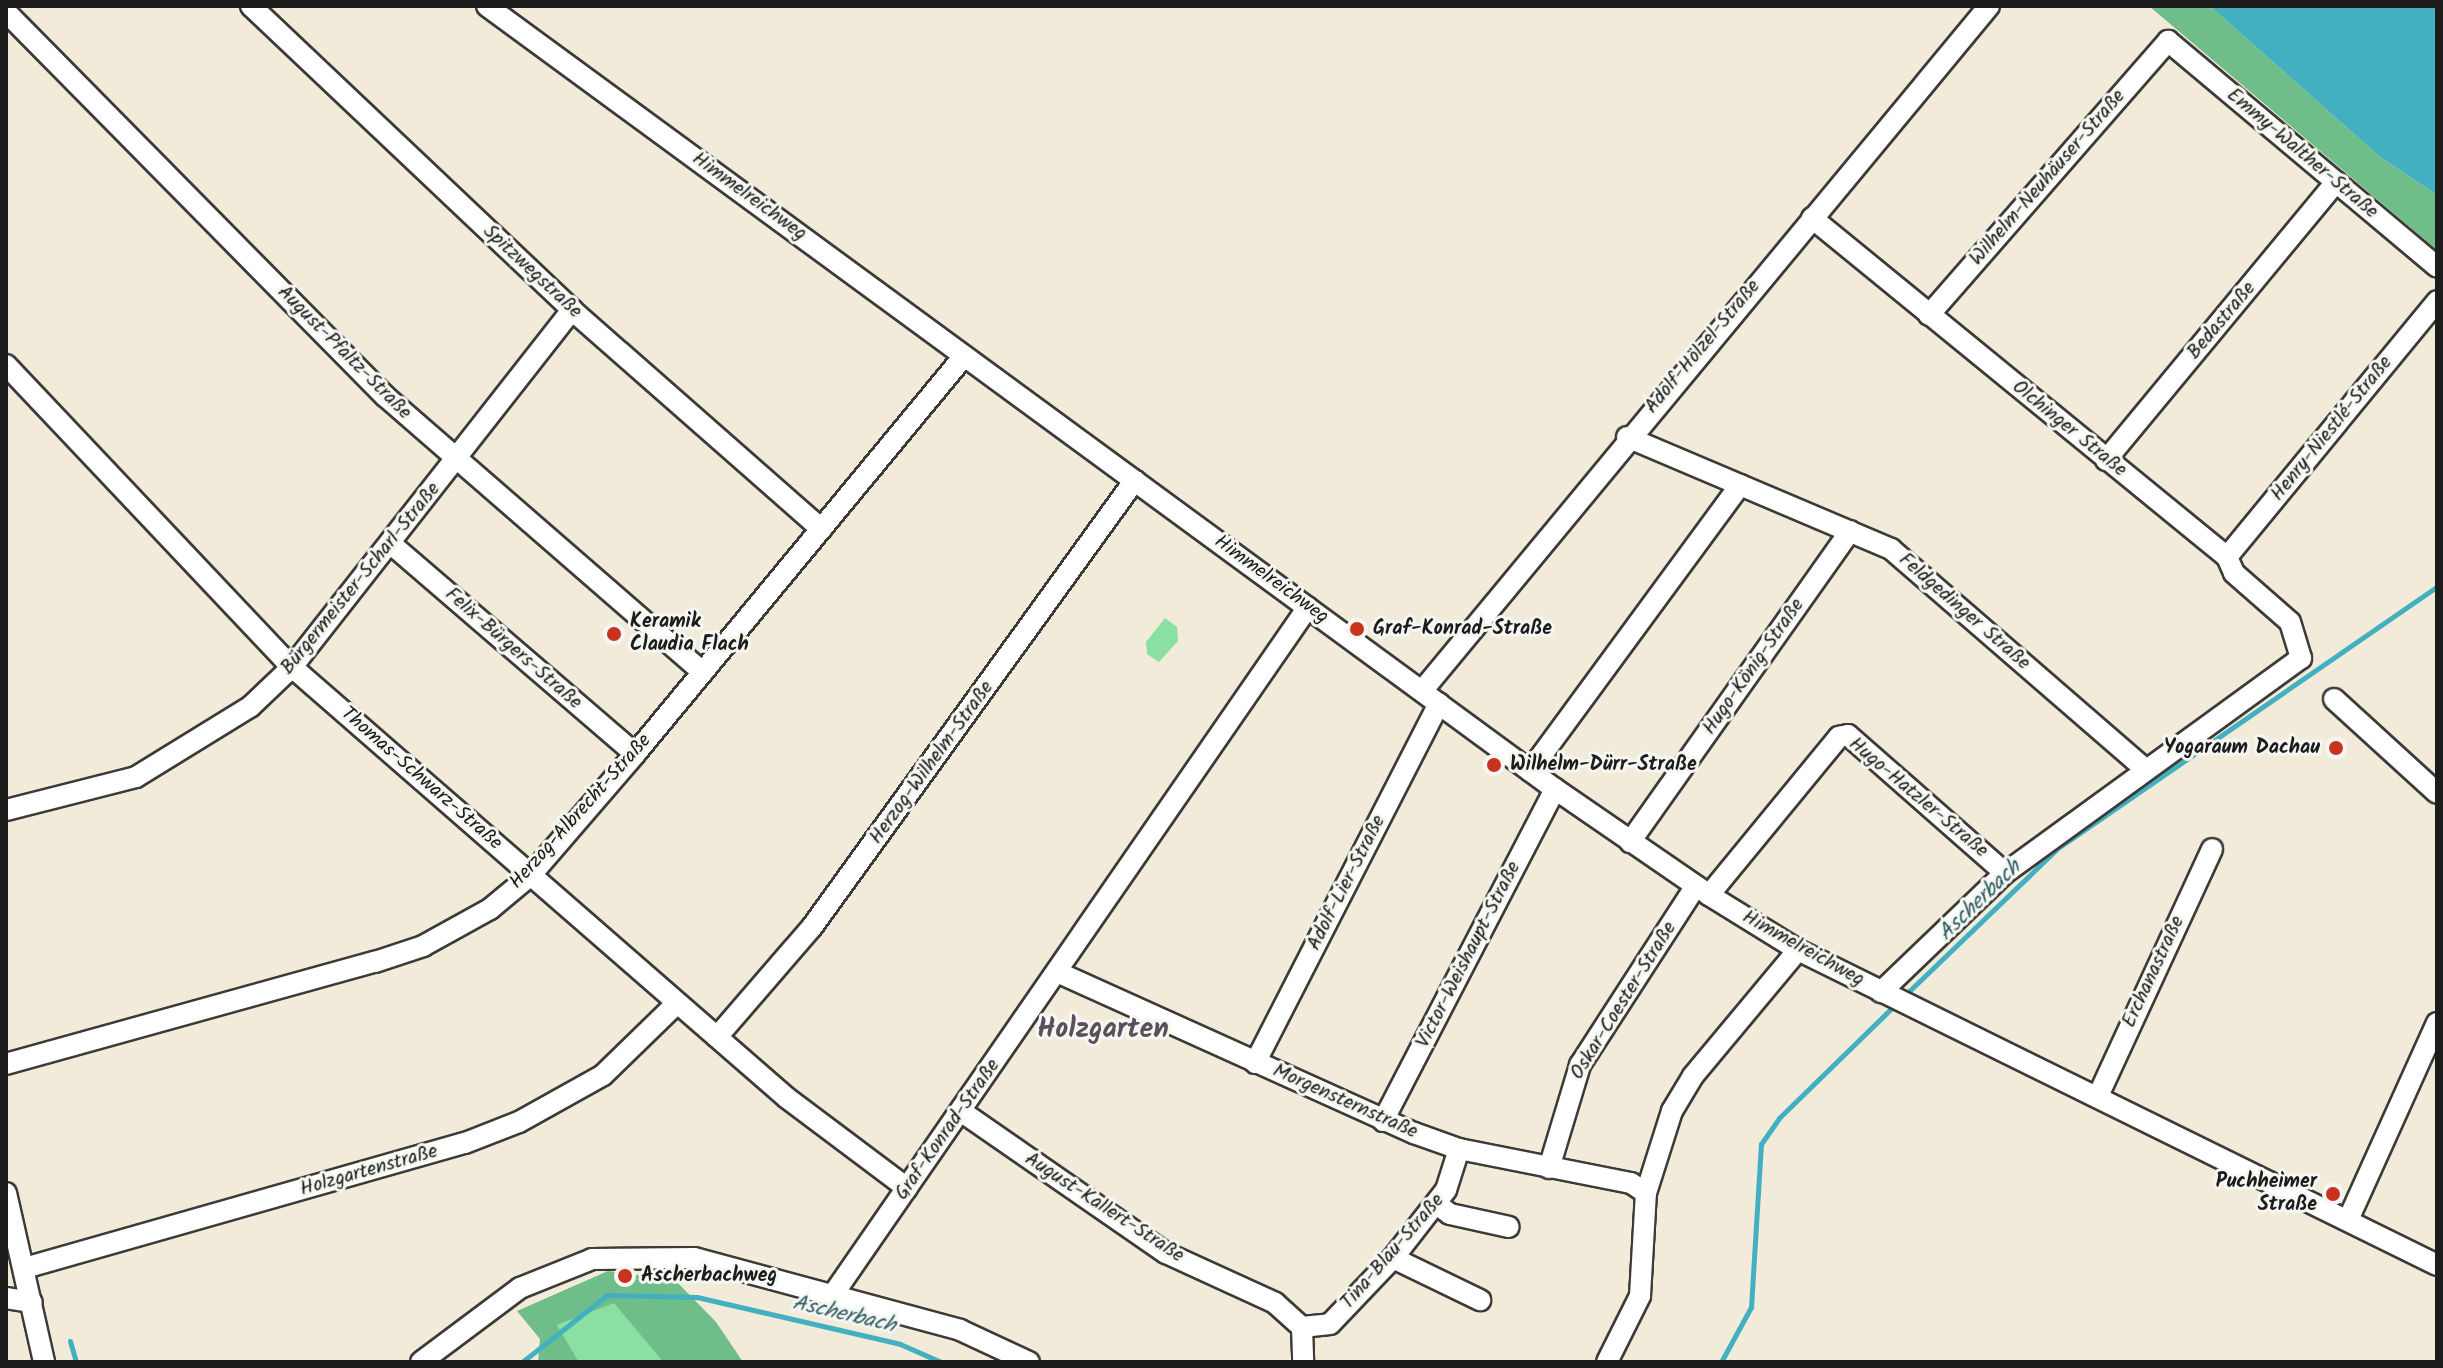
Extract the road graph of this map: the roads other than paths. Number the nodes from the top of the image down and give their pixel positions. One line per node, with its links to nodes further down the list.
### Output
1 (251, 6): 10 (street, Spitzwegstraße)
2 (487, 6): 12 (street, Himmelreichweg)
3 (1989, 6): 7 (street, Adolf-Hölzel-Straße)
4 (6, 12): 16 (street, August-Pfaltz-Straße)
5 (2168, 41): 6 (street, Emmy-Walther-Straße); 11 (street, Wilhelm-Neuhäuser-Straße)
6 (2336, 182): 8 (street, Emmy-Walther-Straße); 15 (street, Bedastraße)
7 (1812, 218): 11 (street, Olchinger Straße); 14 (street, Adolf-Hölzel-Straße)
8 (2437, 267)
9 (2437, 301): 22 (street, Henry-Niestlé-Straße)
10 (572, 310): 16 (street, Bürgermeister-Scharl-Straße); 19 (street, Spitzwegstraße)
11 (1929, 315): 15 (street, Olchinger Straße)
12 (964, 356): 17 (street, Himmelreichweg); 19 (street, Herzog-Albrecht-Straße)
13 (6, 365): 24 (street, Thomas-Schwarz-Straße)
14 (1627, 437): 18 (street, Feldgedinger Straße); 26 (street, Adolf-Hölzel-Straße)
15 (2106, 460): 22 (street, Olchinger Straße)
16 (456, 461): 21 (street, Bürgermeister-Scharl-Straße); 25 (street, August-Pfaltz-Straße)
17 (1135, 480): 23 (street, Himmelreichweg); 45 (street, Herzog-Wilhelm-Straße)
18 (1740, 485): 20 (street, Feldgedinger Straße); 31 (street)
19 (821, 529): 25 (street, Herzog-Albrecht-Straße)
20 (1850, 531): 30 (street, Feldgedinger Straße); 35 (street, Hugo-König-Straße)
21 (390, 543): 24 (street, Bürgermeister-Scharl-Straße); 29 (street, Felix-Bürgers-Straße)
22 (2227, 557): 30 (street, Olchinger Straße)
23 (1308, 607): 26 (street, Himmelreichweg); 41 (street, Graf-Konrad-Straße)
24 (292, 667): 34 (street, Bürgermeister-Scharl-Straße); 38 (street, Thomas-Schwarz-Straße)
25 (703, 672): 29 (street, Herzog-Albrecht-Straße)
26 (1422, 691): 28 (street, Himmelreichweg)
27 (2334, 699): 33 (street)
28 (1439, 703): 31 (street, Himmelreichweg); 46 (street, Adolf-Lier-Straße)
29 (635, 754): 38 (street, Herzog-Albrecht-Straße)
30 (2145, 769): 37 (street)
31 (1530, 771): 32 (street, Himmelreichweg)
32 (1555, 789): 35 (street, Himmelreichweg); 50 (street, Victor-Weishaupt-Straße)
33 (2437, 793)
34 (6, 810)
35 (1630, 842): 39 (street, Himmelreichweg)
36 (2212, 849): 48 (street, Erchanastraße)
37 (2005, 873): 39 (street, Hugo-Hatzler-Straße); 42 (street)
38 (531, 875): 43 (street, Thomas-Schwarz-Straße); 47 (street, Herzog-Albrecht-Straße)
39 (1703, 890): 40 (street, Himmelreichweg); 52 (street, Oskar-Coester-Straße)
40 (1798, 950): 42 (street, Himmelreichweg); 55 (street)
41 (1057, 972): 46 (street, Morgensternstraße); 49 (street, Graf-Konrad-Straße)
42 (1886, 994): 48 (street, Himmelreichweg)
43 (677, 1003): 45 (street, Thomas-Schwarz-Straße); 62 (street, Holzgartenstraße)
44 (2437, 1023): 57 (street)
45 (717, 1037): 53 (street, Thomas-Schwarz-Straße)
46 (1255, 1063): 50 (street, Morgensternstraße)
47 (6, 1064)
48 (2098, 1096): 57 (street, Himmelreichweg)
49 (962, 1112): 53 (street, Graf-Konrad-Straße); 67 (street, August-Kallert-Straße)
50 (1383, 1121): 51 (street, Morgensternstraße)
51 (1459, 1149): 52 (street, Morgensternstraße); 56 (street, Tina-Blau-Straße)
52 (1549, 1168): 55 (street, Morgensternstraße)
53 (907, 1188): 63 (street, Graf-Konrad-Straße)
54 (6, 1193): 59 (street)
55 (1646, 1193): 72 (street)
56 (1437, 1204): 58 (street); 60 (street, Tina-Blau-Straße)
57 (2348, 1220): 61 (street, Himmelreichweg)
58 (1509, 1227)
59 (13, 1246): 62 (street)
60 (1393, 1258): 65 (street); 67 (street, Tina-Blau-Straße)
61 (2437, 1265)
62 (25, 1268): 66 (street)
63 (832, 1296): 69 (street); 70 (street)
64 (6, 1298): 66 (street)
65 (1480, 1300)
66 (32, 1302): 68 (street)
67 (1302, 1327): 71 (street)
68 (44, 1362)
69 (421, 1362)
70 (1029, 1362)
71 (1303, 1362)
72 (1607, 1362)

